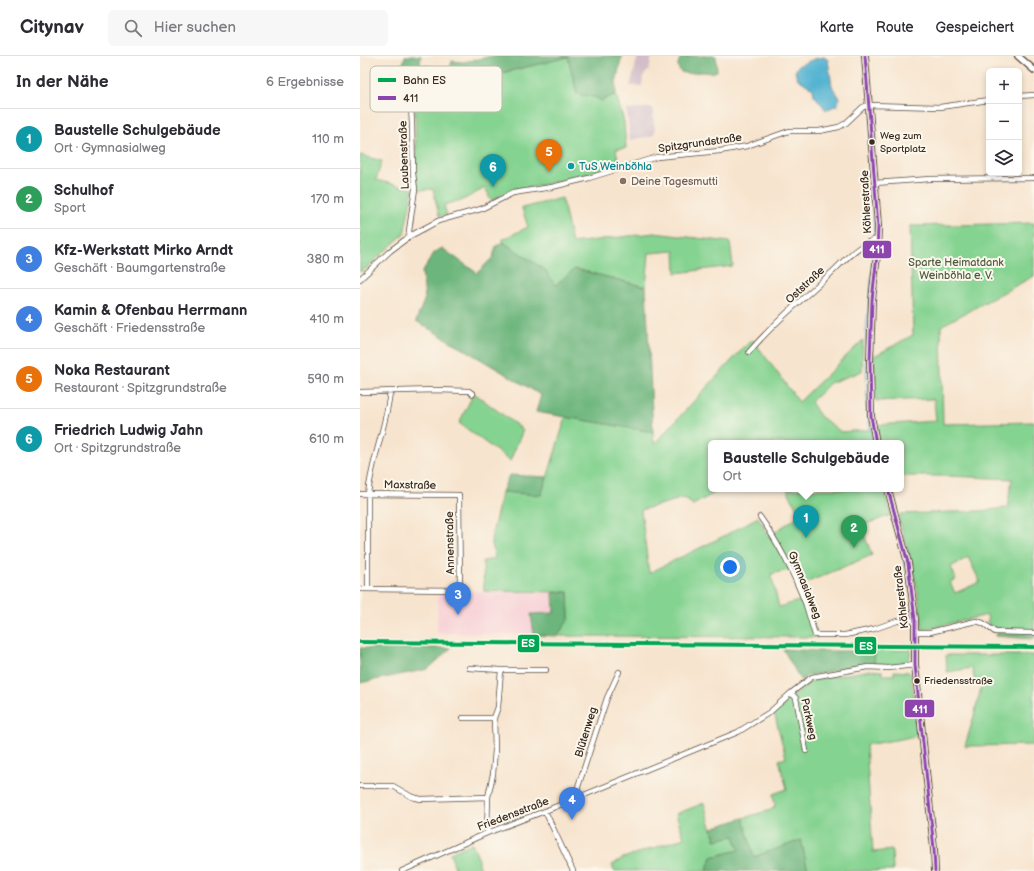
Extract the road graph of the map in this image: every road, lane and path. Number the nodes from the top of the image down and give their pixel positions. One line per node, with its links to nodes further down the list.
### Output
1 (865, 56): 7 (street, Köhlerstraße)
2 (1018, 56): 3 (street)
3 (1034, 70)
4 (1034, 95): 5 (street)
5 (1022, 96)
6 (986, 100): 7 (street)
7 (869, 105): 10 (street, Köhlerstraße); 11 (street, Spitzgrundstraße)
8 (411, 112): 11 (street, Laubenstraße)
9 (1034, 178): 10 (street)
10 (875, 182): 12 (street, Köhlerstraße)
11 (410, 236): 13 (street, Spitzgrundstraße)
12 (878, 239): 14 (street, Oststraße); 18 (street, Köhlerstraße)
13 (360, 279)
14 (749, 352)
15 (360, 392): 16 (street)
16 (390, 392): 17 (street); 21 (street)
17 (473, 394)
18 (876, 440)
19 (889, 492): 26 (street, Köhlerstraße)
20 (360, 494): 21 (street, Maxstraße)
21 (368, 494): 22 (street, Maxstraße); 25 (street)
22 (459, 495): 25 (street, Annenstraße)
23 (760, 517): 26 (street, Gymnasialweg)
24 (360, 589): 25 (street)
25 (368, 589)
26 (915, 620): 27 (street, Köhlerstraße)
27 (915, 632): 28 (street); 29 (street, Köhlerstraße)
28 (1034, 633)
29 (915, 665): 34 (street, Friedensstraße); 45 (street, Köhlerstraße)
30 (469, 668): 31 (street)
31 (501, 670): 32 (street); 36 (street)
32 (546, 670)
33 (619, 672): 40 (street, Blütenweg)
34 (791, 693): 37 (street, Parkweg); 40 (street, Friedensstraße)
35 (463, 718): 36 (street)
36 (494, 718): 39 (street)
37 (806, 751)
38 (360, 786): 39 (street)
39 (488, 797): 42 (street)
40 (574, 799): 41 (street, Friedensstraße)
41 (545, 811): 42 (street, Friedensstraße); 44 (street)
42 (487, 832): 43 (street, Friedensstraße)
43 (402, 871)
44 (573, 871)
45 (935, 871)

